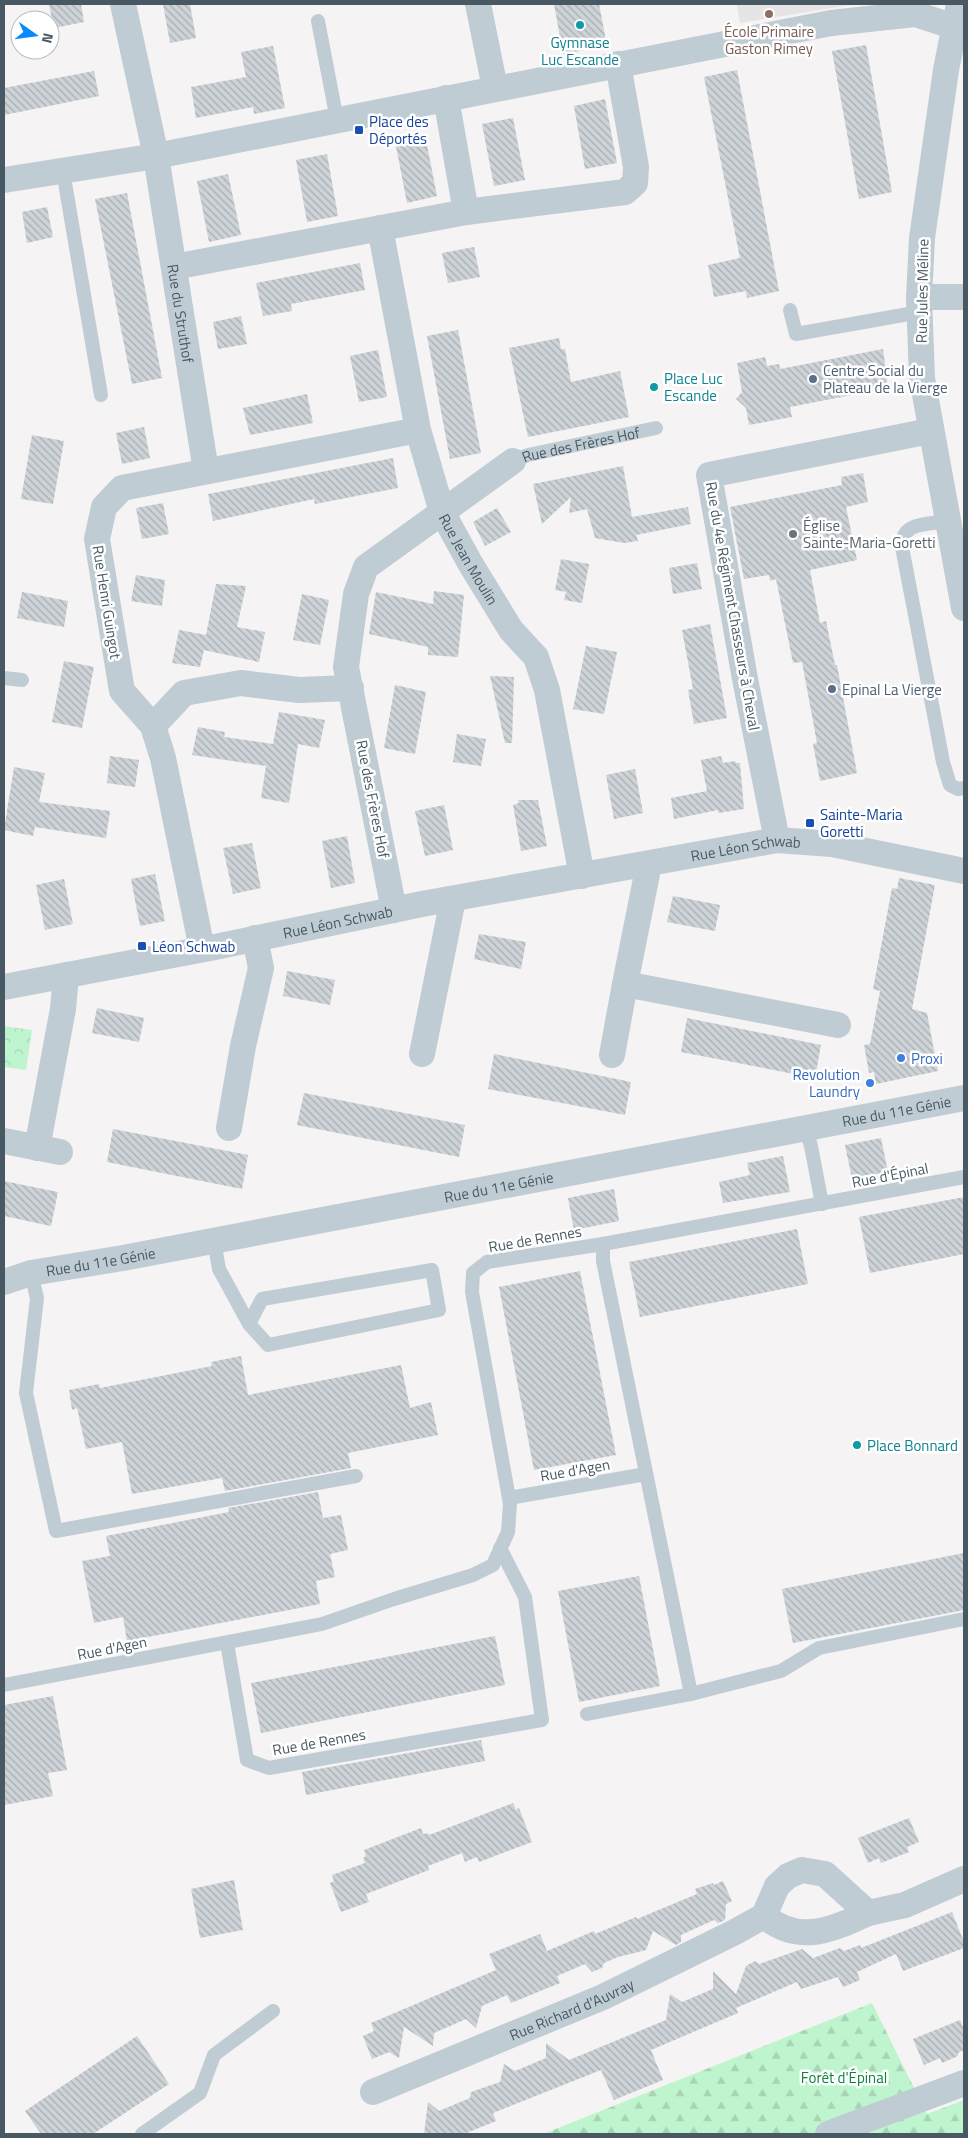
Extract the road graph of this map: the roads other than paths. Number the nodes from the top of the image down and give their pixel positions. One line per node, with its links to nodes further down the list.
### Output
1 (123, 4): 9 (street)
2 (478, 4): 6 (street)
3 (957, 15): 5 (street); 16 (street, Rue Jules Méline)
4 (318, 21): 8 (lane)
5 (618, 64): 6 (street); 12 (street)
6 (495, 88): 7 (street)
7 (446, 98): 8 (street); 12 (street)
8 (337, 120): 9 (street)
9 (156, 156): 10 (street); 14 (street, Rue du Struthof)
10 (63, 171): 11 (street); 18 (lane)
11 (4, 180)
12 (466, 212): 13 (street)
13 (380, 228): 14 (street); 20 (street, Rue Jean Moulin)
14 (174, 267): 23 (street, Rue du Struthof)
15 (964, 297): 16 (street)
16 (920, 305): 17 (lane); 21 (street, Rue Jules Méline)
17 (790, 310)
18 (101, 396)
19 (656, 428): 22 (lane, Rue des Frères Hof)
20 (418, 430): 23 (street, Rue Henri Guingot); 24 (street, Rue Jean Moulin)
21 (930, 431): 25 (street, Rue Jules Méline); 32 (street, Rue du 4e Régiment Chasseurs à Cheval)
22 (513, 461): 24 (street, Rue des Frères Hof)
23 (206, 471): 30 (street, Rue Henri Guingot)
24 (442, 512): 29 (street, Rue des Frères Hof); 35 (street, Rue Jean Moulin)
25 (948, 522): 26 (street, Rue Jules Méline); 31 (lane)
26 (964, 608)
27 (4, 678): 28 (lane)
28 (22, 680)
29 (351, 688): 30 (street); 37 (street, Rue des Frères Hof)
30 (153, 726): 39 (street, Rue Henri Guingot)
31 (964, 788)
32 (777, 840): 33 (street, Rue Léon Schwab); 34 (street, Rue Léon Schwab)
33 (646, 865): 35 (street, Rue Léon Schwab); 42 (street)
34 (964, 871)
35 (582, 876): 36 (street, Rue Léon Schwab)
36 (450, 899): 37 (street, Rue Léon Schwab); 44 (street)
37 (394, 910): 38 (street, Rue Léon Schwab)
38 (255, 938): 39 (street, Rue Léon Schwab); 47 (street)
39 (202, 949): 40 (street, Rue Léon Schwab)
40 (66, 976): 41 (street, Rue Léon Schwab); 49 (street)
41 (5, 982)
42 (625, 984): 43 (street); 45 (street)
43 (838, 1024)
44 (422, 1054)
45 (612, 1055)
46 (964, 1098): 48 (street, Rue du 11e Génie)
47 (229, 1128)
48 (806, 1129): 51 (lane); 52 (street, Rue du 11e Génie)
49 (4, 1141)
50 (964, 1178): 51 (lane, Rue d'Épinal)
51 (822, 1204): 53 (lane, Rue de Rennes)
52 (214, 1240): 54 (street, Rue du 11e Génie); 56 (lane)
53 (603, 1244): 57 (lane); 59 (lane, Rue de Rennes)
54 (31, 1273): 55 (street, Rue du 11e Génie); 58 (lane)
55 (4, 1282)
56 (249, 1324): 56 (lane)
57 (646, 1474): 59 (lane, Rue d'Agen); 64 (lane)
58 (356, 1476)
59 (509, 1498): 60 (lane, Rue de Rennes)
60 (500, 1548): 62 (lane, Rue de Rennes); 62 (lane, Rue de Rennes)
61 (964, 1619): 64 (lane)
62 (227, 1643): 63 (lane, Rue d'Agen)
63 (4, 1685)
64 (691, 1694): 65 (lane)
65 (587, 1714)
66 (964, 1879): 67 (street)
67 (868, 1913): 68 (street); 68 (street)
68 (764, 1916): 71 (street, Rue Richard d'Auvray)
69 (274, 2010): 72 (lane)
70 (964, 2083): 73 (street)
71 (373, 2092)
72 (142, 2134)
73 (828, 2134)

